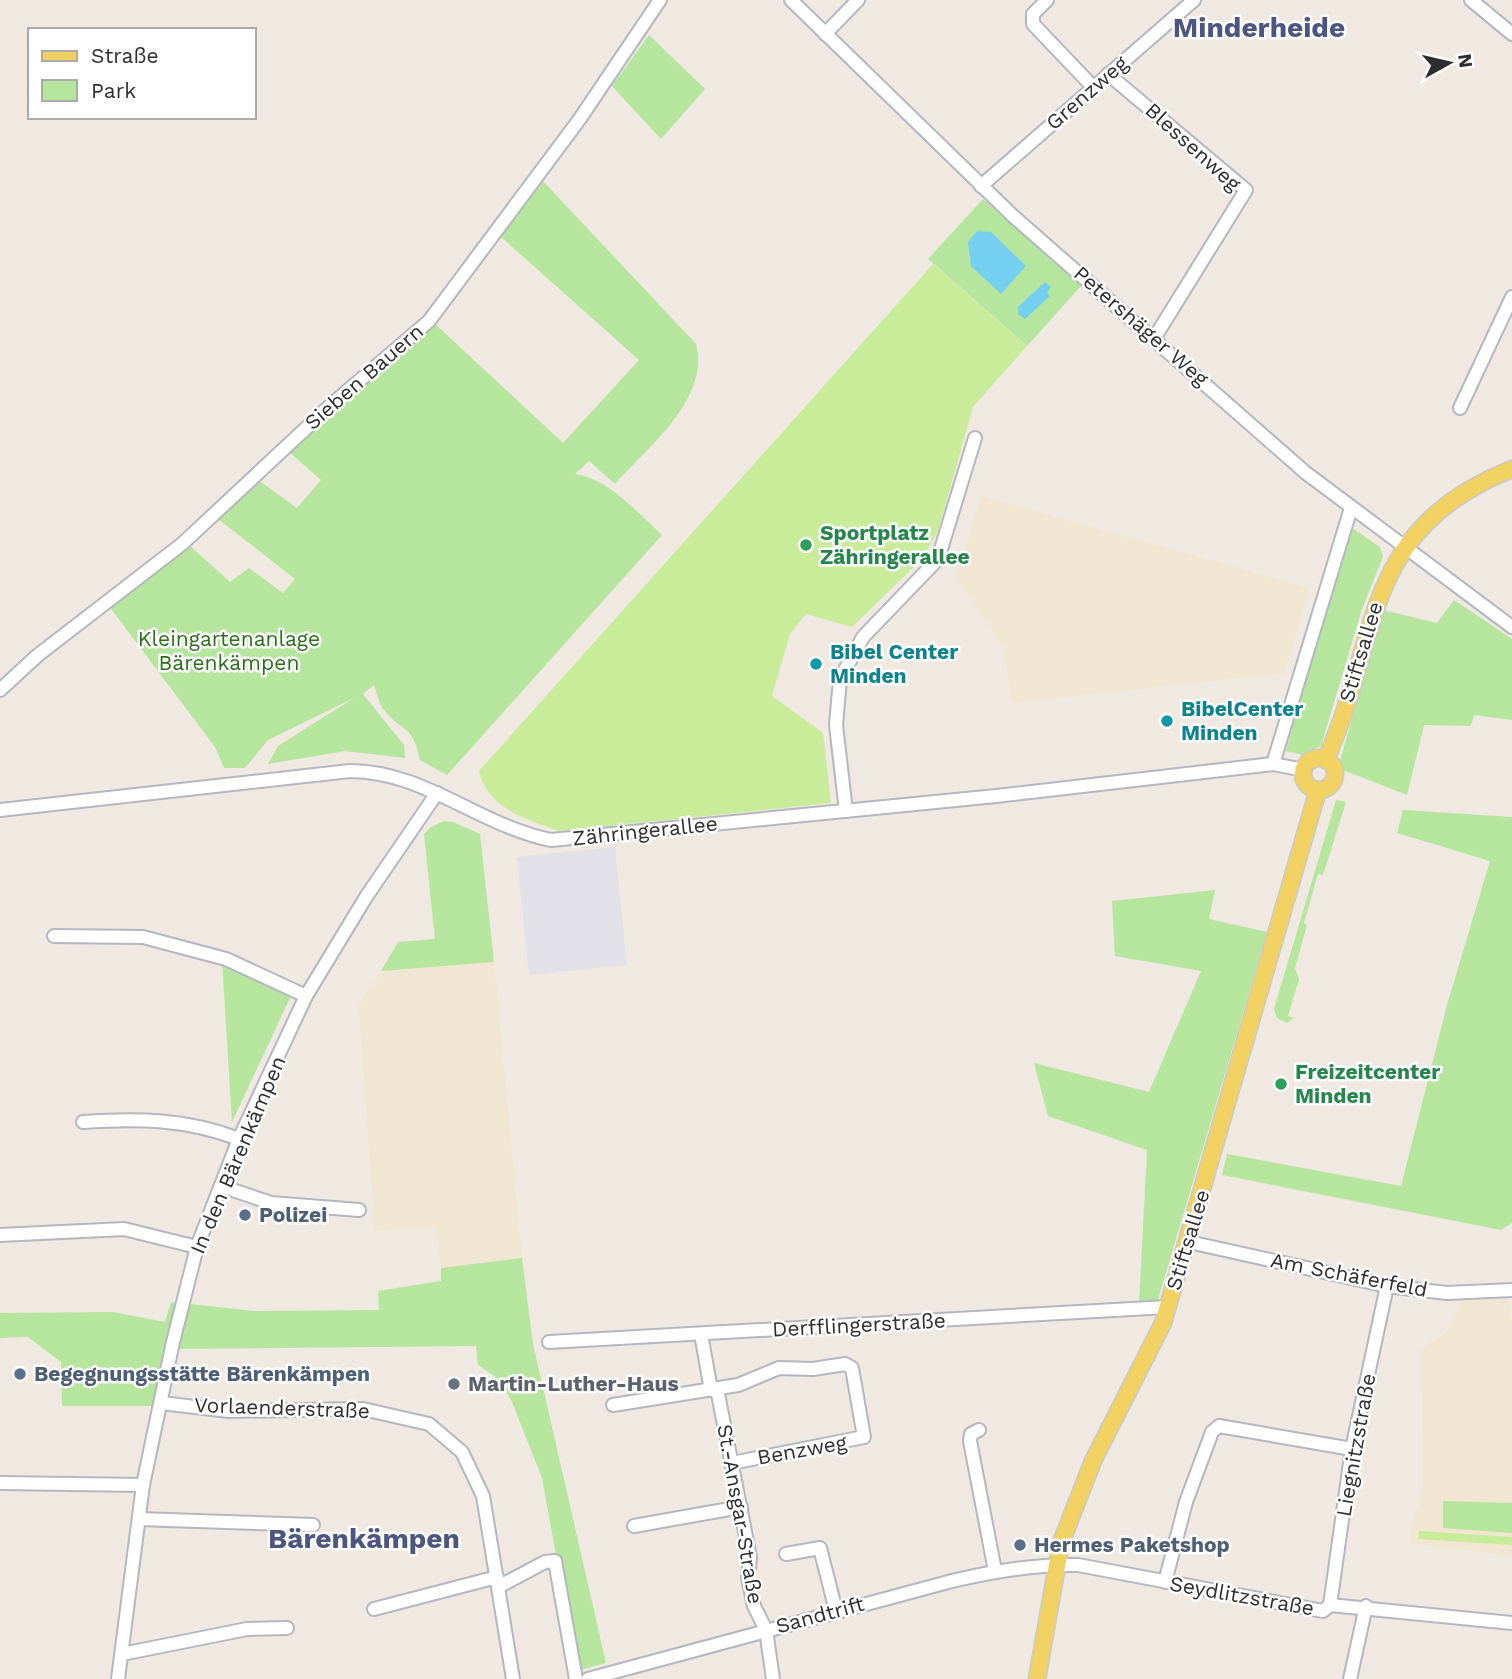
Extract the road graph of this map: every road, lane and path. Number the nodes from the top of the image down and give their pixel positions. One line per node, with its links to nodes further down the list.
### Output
1 (660, 0): 20 (street, Sieben Bauern)
2 (791, 0): 7 (street, Petershäger Weg)
3 (858, 0): 7 (street)
4 (1047, 0): 10 (street)
5 (1194, 0): 9 (street, Grenzweg)
6 (1471, 0): 8 (street)
7 (825, 34): 11 (street, Petershäger Weg)
8 (1512, 34)
9 (1108, 74): 10 (street, Grenzweg); 13 (street, Blessenweg)
10 (1093, 87): 11 (street, Grenzweg)
11 (981, 186): 13 (street, Petershäger Weg)
12 (1512, 297): 14 (street)
13 (1155, 337): 17 (street, Petershäger Weg)
14 (1460, 408)
15 (975, 438): 27 (street)
16 (1512, 469): 18 (main road, Stiftsallee)
17 (1351, 508): 18 (street, Petershäger Weg); 22 (street)
18 (1405, 549): 19 (street, Petershäger Weg); 21 (main road, Stiftsallee)
19 (1512, 627)
20 (0, 690)
21 (1326, 759): 23 (main road); 24 (main road)
22 (1273, 764): 23 (street, Zähringerallee); 27 (street, Zähringerallee)
23 (1304, 771): 24 (main road)
24 (1318, 790): 35 (main road, Stiftsallee)
25 (436, 793): 26 (street, Zähringerallee); 27 (street, Zähringerallee); 29 (street, In den Bärenkämpen)
26 (0, 810)
27 (846, 811)
28 (54, 936): 29 (street)
29 (306, 996): 31 (street, In den Bärenkämpen)
30 (83, 1122): 31 (street)
31 (239, 1139): 32 (street, In den Bärenkämpen)
32 (221, 1186): 33 (street); 36 (street, In den Bärenkämpen)
33 (359, 1210)
34 (0, 1236): 36 (street)
35 (1189, 1242): 37 (street, Am Schäferfeld); 39 (main road, Stiftsallee)
36 (197, 1247): 43 (street, In den Bärenkämpen)
37 (1387, 1286): 38 (street, Am Schäferfeld); 46 (street, Liegnitzstraße)
38 (1512, 1290)
39 (1168, 1307): 40 (street, Derfflingerstraße); 55 (main road, Stiftsallee)
40 (701, 1334): 41 (street, Derfflingerstraße); 42 (street, St.-Ansgar-Straße)
41 (549, 1342)
42 (714, 1390): 44 (street, Benzweg); 47 (street, St.-Ansgar-Straße); 47 (street, Benzweg)
43 (161, 1403): 49 (street, In den Bärenkämpen); 57 (street, Vorlaenderstraße)
44 (613, 1405)
45 (979, 1430): 56 (street)
46 (1352, 1449): 58 (street); 59 (street, Liegnitzstraße)
47 (732, 1463): 50 (street, St.-Ansgar-Straße)
48 (0, 1483): 49 (street)
49 (143, 1485): 51 (street, In den Bärenkämpen)
50 (741, 1507): 53 (street); 66 (street, St.-Ansgar-Straße)
51 (139, 1519): 52 (street); 67 (street, In den Bärenkämpen)
52 (313, 1525)
53 (634, 1526)
54 (786, 1554): 62 (street)
55 (1055, 1564): 56 (street, Sandtrift); 58 (street, Seydlitzstraße); 74 (main road, Stiftsallee)
56 (995, 1571): 62 (street, Sandtrift)
57 (498, 1582): 61 (street); 70 (street, Vorlaenderstraße); 71 (street)
58 (1165, 1582): 59 (street, Seydlitzstraße)
59 (1330, 1605): 60 (street, Seydlitzstraße)
60 (1366, 1606): 64 (street, Seydlitzstraße); 75 (street)
61 (374, 1609)
62 (836, 1611): 66 (street, Sandtrift)
63 (1512, 1615): 64 (street)
64 (1512, 1623)
65 (287, 1628): 67 (street)
66 (766, 1630): 68 (street, Sandtrift); 73 (street, St.-Ansgar-Straße)
67 (122, 1654): 69 (street, In den Bärenkämpen)
68 (619, 1675): 72 (street, Sandtrift)
69 (118, 1679)
70 (513, 1679)
71 (576, 1679)
72 (588, 1679)
73 (773, 1679)
74 (1037, 1679)
75 (1350, 1679)

